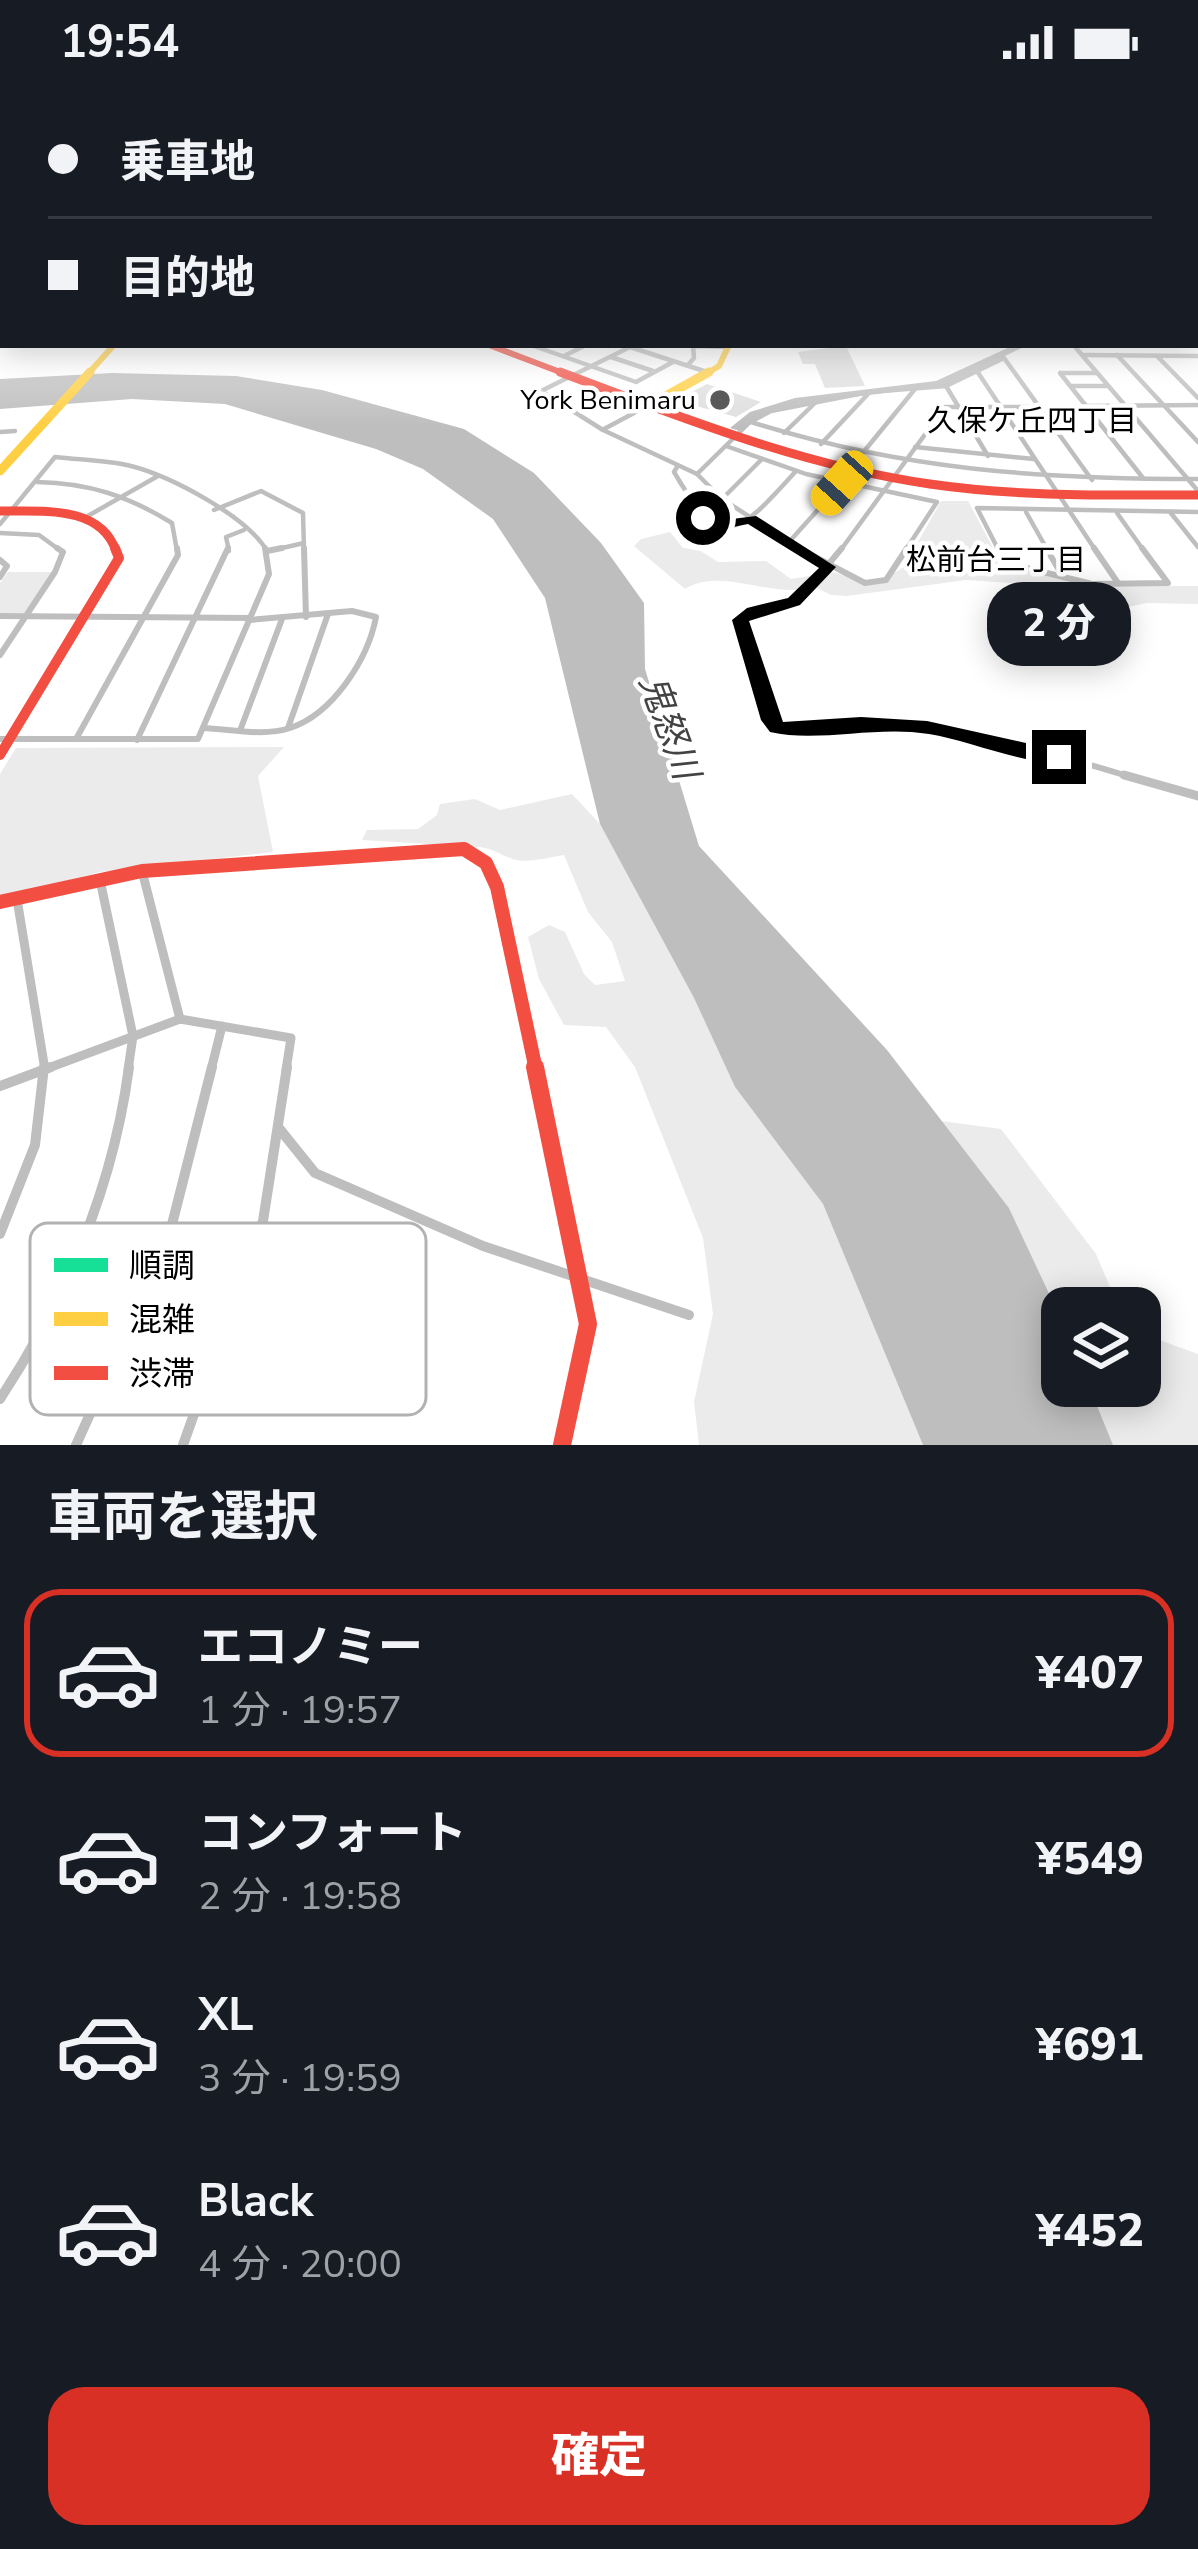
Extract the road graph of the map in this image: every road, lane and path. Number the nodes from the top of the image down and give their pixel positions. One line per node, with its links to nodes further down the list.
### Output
1 (101, 348): 41 (street)
2 (111, 348): 41 (street)
3 (498, 348): 24 (street)
4 (539, 348): 14 (street)
5 (577, 348): 14 (street)
6 (626, 348): 16 (street)
7 (636, 348): 17 (street)
8 (693, 348): 19 (street)
9 (728, 348): 22 (street)
10 (1076, 348): 11 (street); 12 (street)
11 (1116, 349): 12 (street); 13 (street); 35 (street)
12 (1082, 355): 23 (street)
13 (1156, 355): 15 (street); 31 (street)
14 (562, 356): 18 (street)
15 (1198, 356)
16 (609, 357): 18 (street); 21 (street)
17 (674, 362): 19 (street); 21 (street)
18 (590, 366): 21 (street); 24 (street)
19 (687, 366): 22 (street)
20 (975, 368): 25 (street); 37 (street); 38 (street)
21 (655, 372)
22 (709, 372): 32 (street)
23 (1097, 373): 26 (street); 27 (street)
24 (574, 375): 32 (street); 40 (street)
25 (946, 386): 28 (street); 36 (street)
26 (1070, 386): 27 (street); 33 (street)
27 (1108, 386): 34 (street)
28 (915, 389): 29 (street); 49 (street)
29 (869, 392): 30 (street); 46 (street)
30 (817, 401): 39 (street); 44 (street)
31 (1198, 402): 35 (street)
32 (653, 403): 40 (street); 43 (street)
33 (1085, 406): 34 (street); 62 (street)
34 (1125, 406): 35 (street); 63 (street)
35 (1165, 406): 45 (street)
36 (958, 407): 37 (street); 48 (street); 50 (street)
37 (1000, 407): 38 (street); 52 (street)
38 (1039, 407): 61 (street)
39 (750, 422): 43 (street); 44 (street)
40 (603, 430): 55 (street)
41 (27, 431): 42 (street); 53 (street); 56 (street)
42 (0, 432)
43 (738, 434): 47 (street); 60 (street)
44 (784, 434): 46 (street)
45 (1198, 442)
46 (820, 445): 49 (street)
47 (726, 446): 51 (street); 58 (street)
48 (915, 447): 50 (street); 54 (street)
49 (861, 455): 54 (street)
50 (988, 456): 52 (street)
51 (762, 459): 57 (street); 72 (street)
52 (1036, 459): 65 (street)
53 (0, 462)
54 (902, 465): 60 (street); 65 (street)
55 (677, 467): 58 (street); 81 (street)
56 (0, 471)
57 (796, 471): 67 (street); 81 (street)
58 (697, 474): 72 (street)
59 (160, 475): 66 (street); 70 (street); 73 (street)
60 (891, 478): 68 (street); 71 (street)
61 (1092, 479): 62 (street); 65 (street)
62 (1144, 479): 63 (street)
63 (1188, 479): 64 (street); 69 (street)
64 (1198, 479)
65 (1049, 480): 71 (street)
66 (35, 482): 70 (street); 74 (street)
67 (842, 483): 68 (street); 85 (street)
68 (880, 493): 90 (street); 90 (street)
69 (1198, 493): 71 (street)
70 (126, 494): 80 (street); 98 (street)
71 (1060, 496): 78 (street)
72 (722, 500): 81 (street)
73 (214, 510): 83 (street); 86 (street)
74 (5, 511): 80 (street); 82 (street)
75 (1026, 512): 78 (street); 91 (street); 91 (street)
76 (1171, 512): 77 (street); 79 (street); 87 (street)
77 (1198, 512)
78 (1072, 513): 79 (street); 93 (street)
79 (1117, 513): 93 (street)
80 (86, 517): 97 (street)
81 (750, 519): 85 (street)
82 (0, 524)
83 (245, 530): 88 (street); 99 (street)
84 (0, 533): 96 (street)
85 (789, 542): 90 (street)
86 (304, 543): 88 (street); 100 (street)
87 (1198, 547)
88 (267, 551): 101 (street)
89 (0, 560): 92 (street)
90 (828, 567): 111 (street)
91 (1062, 576): 93 (street)
92 (0, 577)
93 (1119, 584)
94 (328, 614): 100 (street); 106 (street); 106 (street)
95 (0, 616): 96 (street)
96 (27, 616): 97 (street); 103 (street)
97 (86, 617): 98 (street); 107 (street)
98 (144, 617): 99 (street); 108 (street)
99 (196, 617): 101 (street); 109 (street)
100 (306, 617): 102 (street)
101 (249, 619): 102 (street); 104 (street)
102 (282, 620): 105 (street)
103 (0, 655)
104 (203, 728): 105 (street); 109 (street)
105 (241, 728): 106 (street)
106 (288, 728)
107 (5, 739): 108 (street); 110 (street)
108 (76, 740): 109 (street)
109 (137, 740)
110 (0, 755)
111 (1198, 796)
112 (142, 871): 113 (street); 116 (street); 126 (street)
113 (99, 879): 114 (street); 118 (street)
114 (17, 898): 115 (street); 119 (street)
115 (0, 902)
116 (180, 1018): 117 (street); 118 (street)
117 (222, 1026): 121 (street); 123 (street)
118 (133, 1036): 119 (street); 122 (street)
119 (45, 1070): 120 (street); 125 (street)
120 (0, 1086)
121 (277, 1126): 124 (street); 126 (street)
122 (92, 1223)
123 (172, 1223)
124 (262, 1223)
125 (0, 1234)
126 (581, 1280): 127 (street); 134 (street)
127 (689, 1315)
128 (30, 1354): 129 (street)
129 (0, 1399)
130 (90, 1415): 132 (street)
131 (194, 1415): 133 (street)
132 (76, 1445)
133 (183, 1445)
134 (562, 1445)

